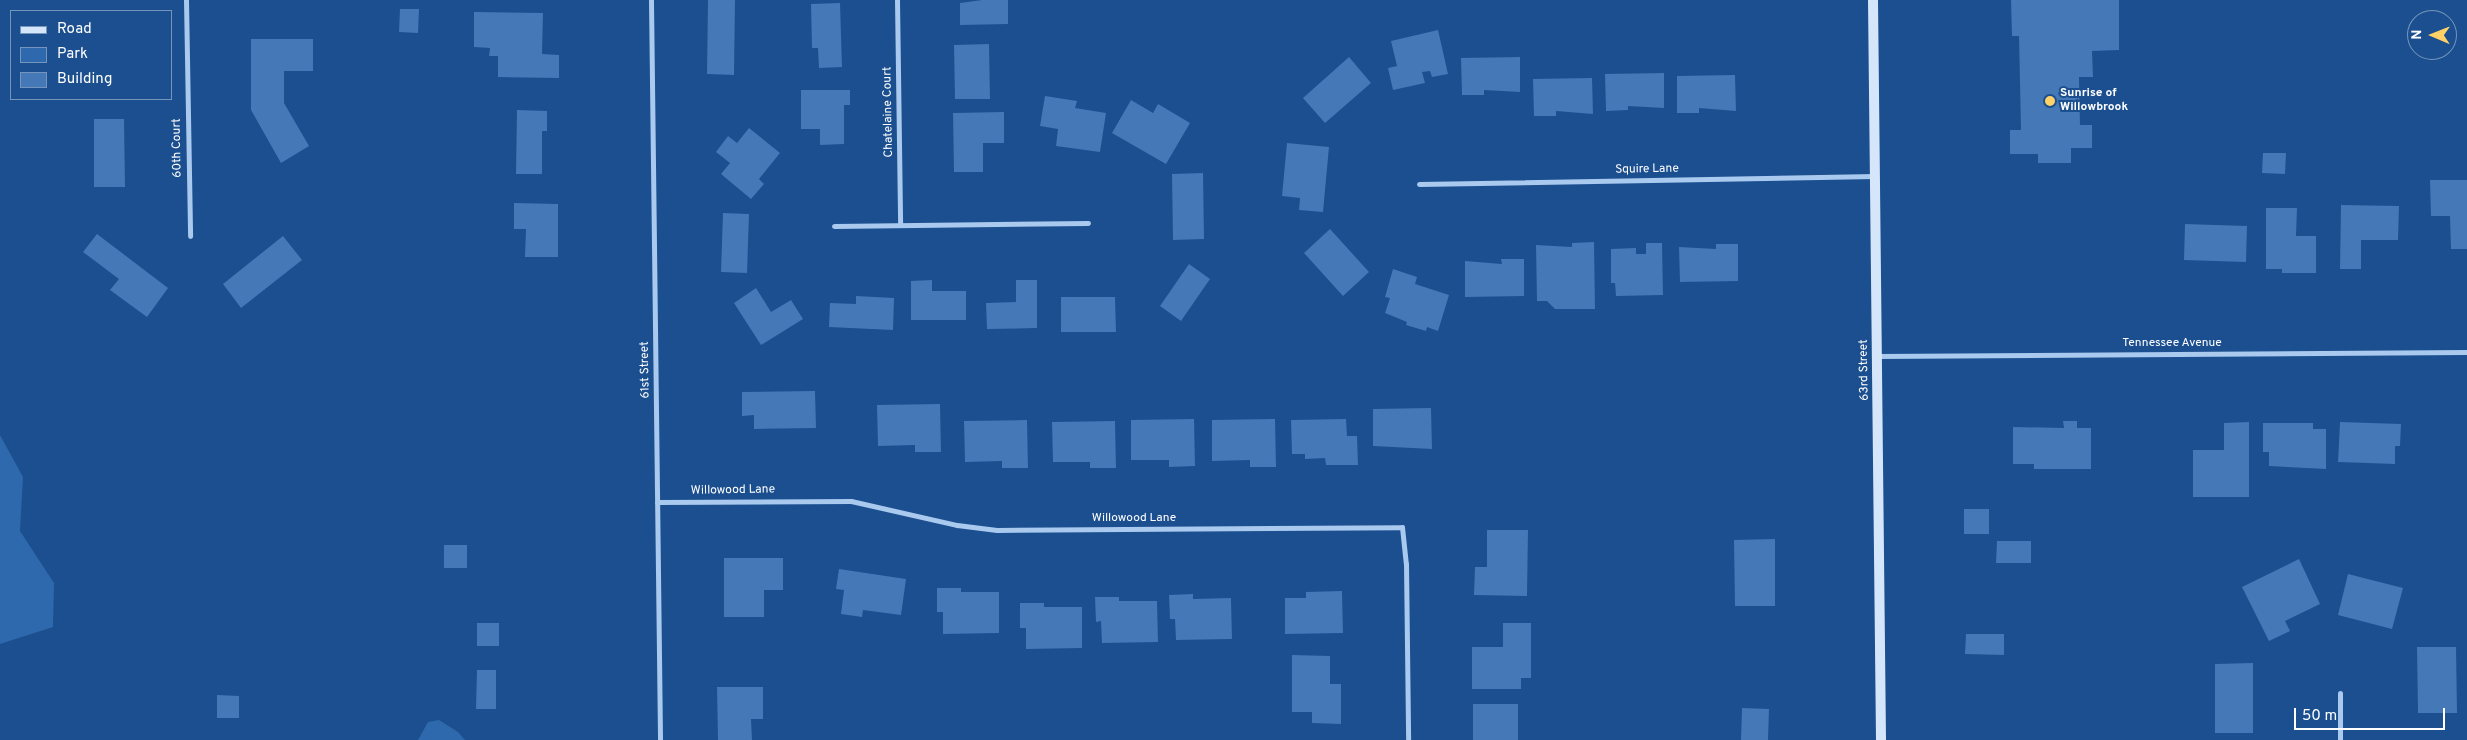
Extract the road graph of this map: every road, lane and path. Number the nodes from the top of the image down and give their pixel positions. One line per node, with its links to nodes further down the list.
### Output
1 (186, 0): 10 (street, 60th Court)
2 (652, 0): 13 (street, 61st Street)
3 (897, 0): 8 (street, Chatelaine Court)
4 (1873, 0): 5 (main road, 63rd Street)
5 (1875, 176): 6 (street, Squire Lane); 12 (main road, 63rd Street)
6 (1419, 184)
7 (1088, 223): 8 (street)
8 (900, 224): 9 (street)
9 (834, 226)
10 (190, 236)
11 (2467, 352): 12 (street, Tennessee Avenue)
12 (1877, 356): 17 (main road, 63rd Street)
13 (657, 502): 15 (street, 61st Street); 16 (street, Willowood Lane)
14 (2340, 693): 18 (street)
15 (660, 740)
16 (1408, 740)
17 (1881, 740)
18 (2340, 740)

